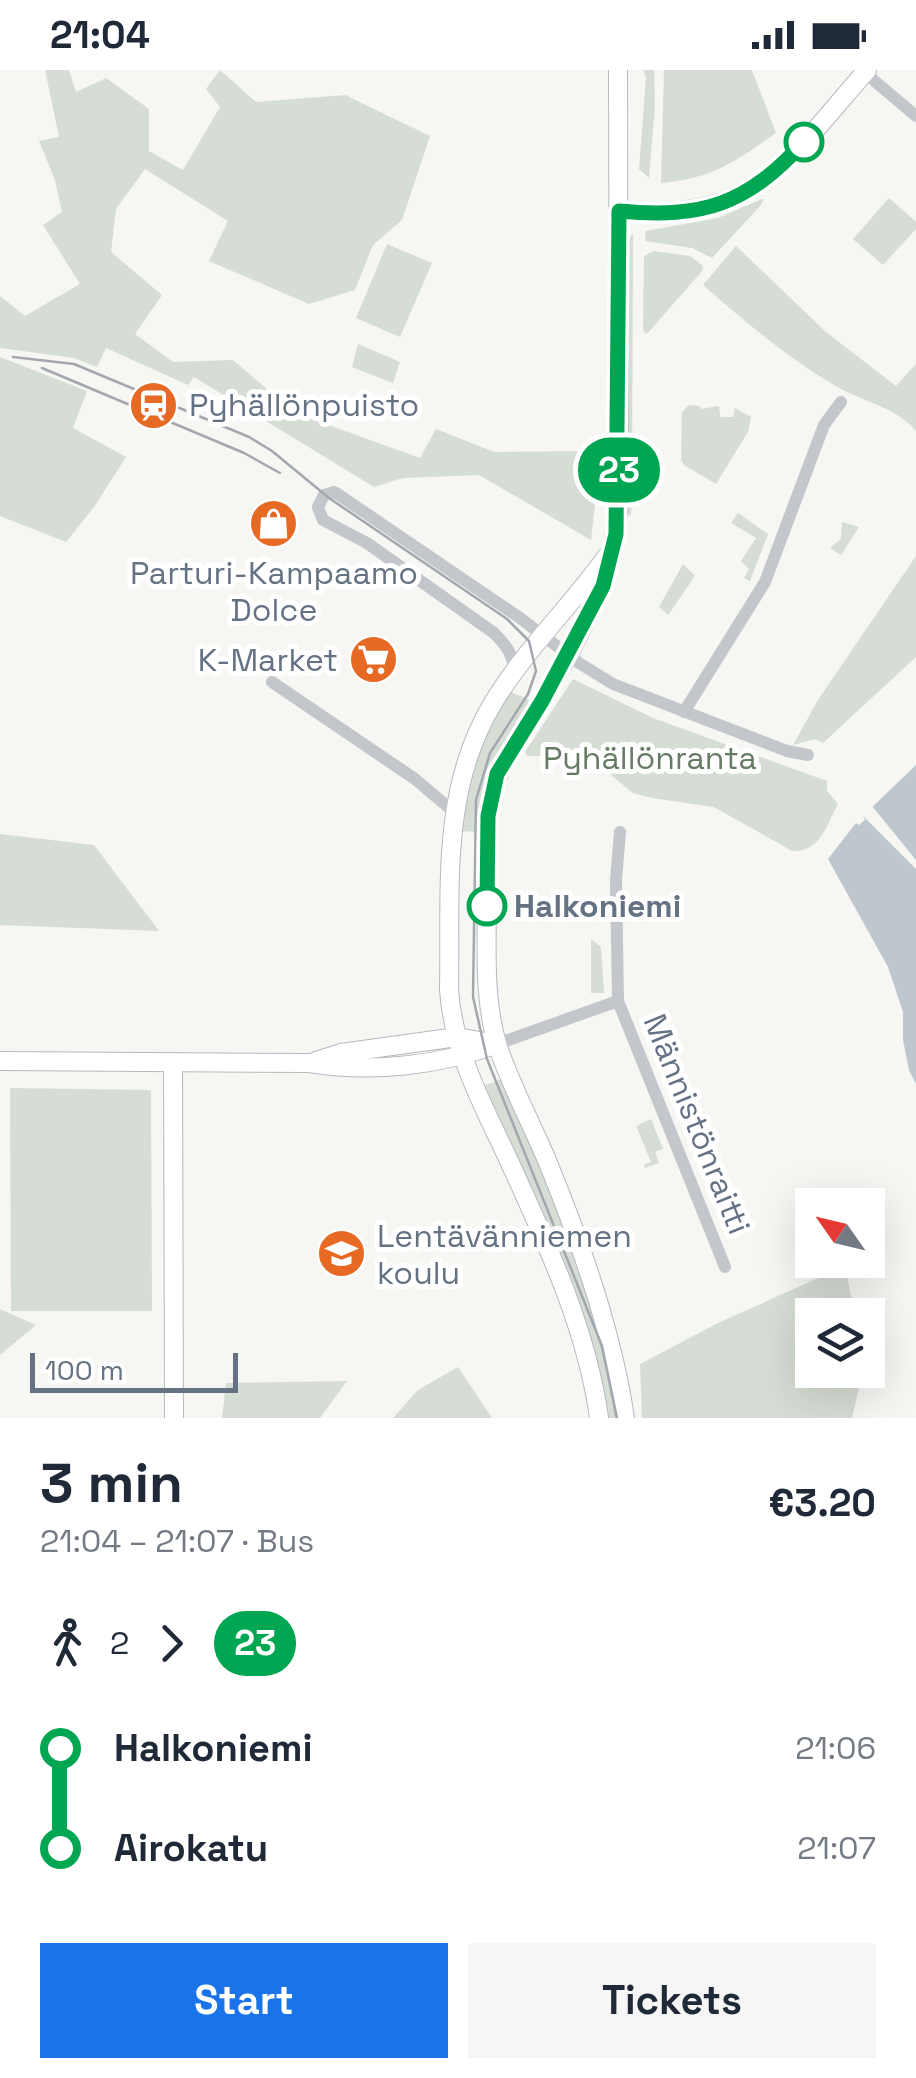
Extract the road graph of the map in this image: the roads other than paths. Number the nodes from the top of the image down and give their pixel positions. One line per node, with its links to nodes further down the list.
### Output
1 (618, 70): 4 (main road)
2 (866, 71): 3 (street); 4 (main road)
3 (916, 116)
4 (619, 211): 6 (main road)
5 (841, 402): 11 (street)
6 (613, 548): 7 (main road); 8 (main road)
7 (544, 636): 8 (street); 9 (main road); 9 (street)
8 (567, 654): 11 (street); 17 (main road)
9 (514, 673): 13 (main road)
10 (272, 682): 13 (street)
11 (684, 712): 12 (street)
12 (808, 755)
13 (454, 812): 16 (main road)
14 (620, 832): 15 (street)
15 (618, 1001): 17 (street); 22 (street, Männistönraitti)
16 (457, 1038): 17 (main road); 18 (main road); 21 (main road)
17 (498, 1044): 18 (main road); 25 (main road)
18 (463, 1057): 21 (main road); 24 (main road)
19 (0, 1061): 20 (main road)
20 (173, 1063): 21 (main road); 23 (main road)
21 (310, 1063)
22 (725, 1267)
23 (174, 1418)
24 (599, 1418)
25 (625, 1418)

